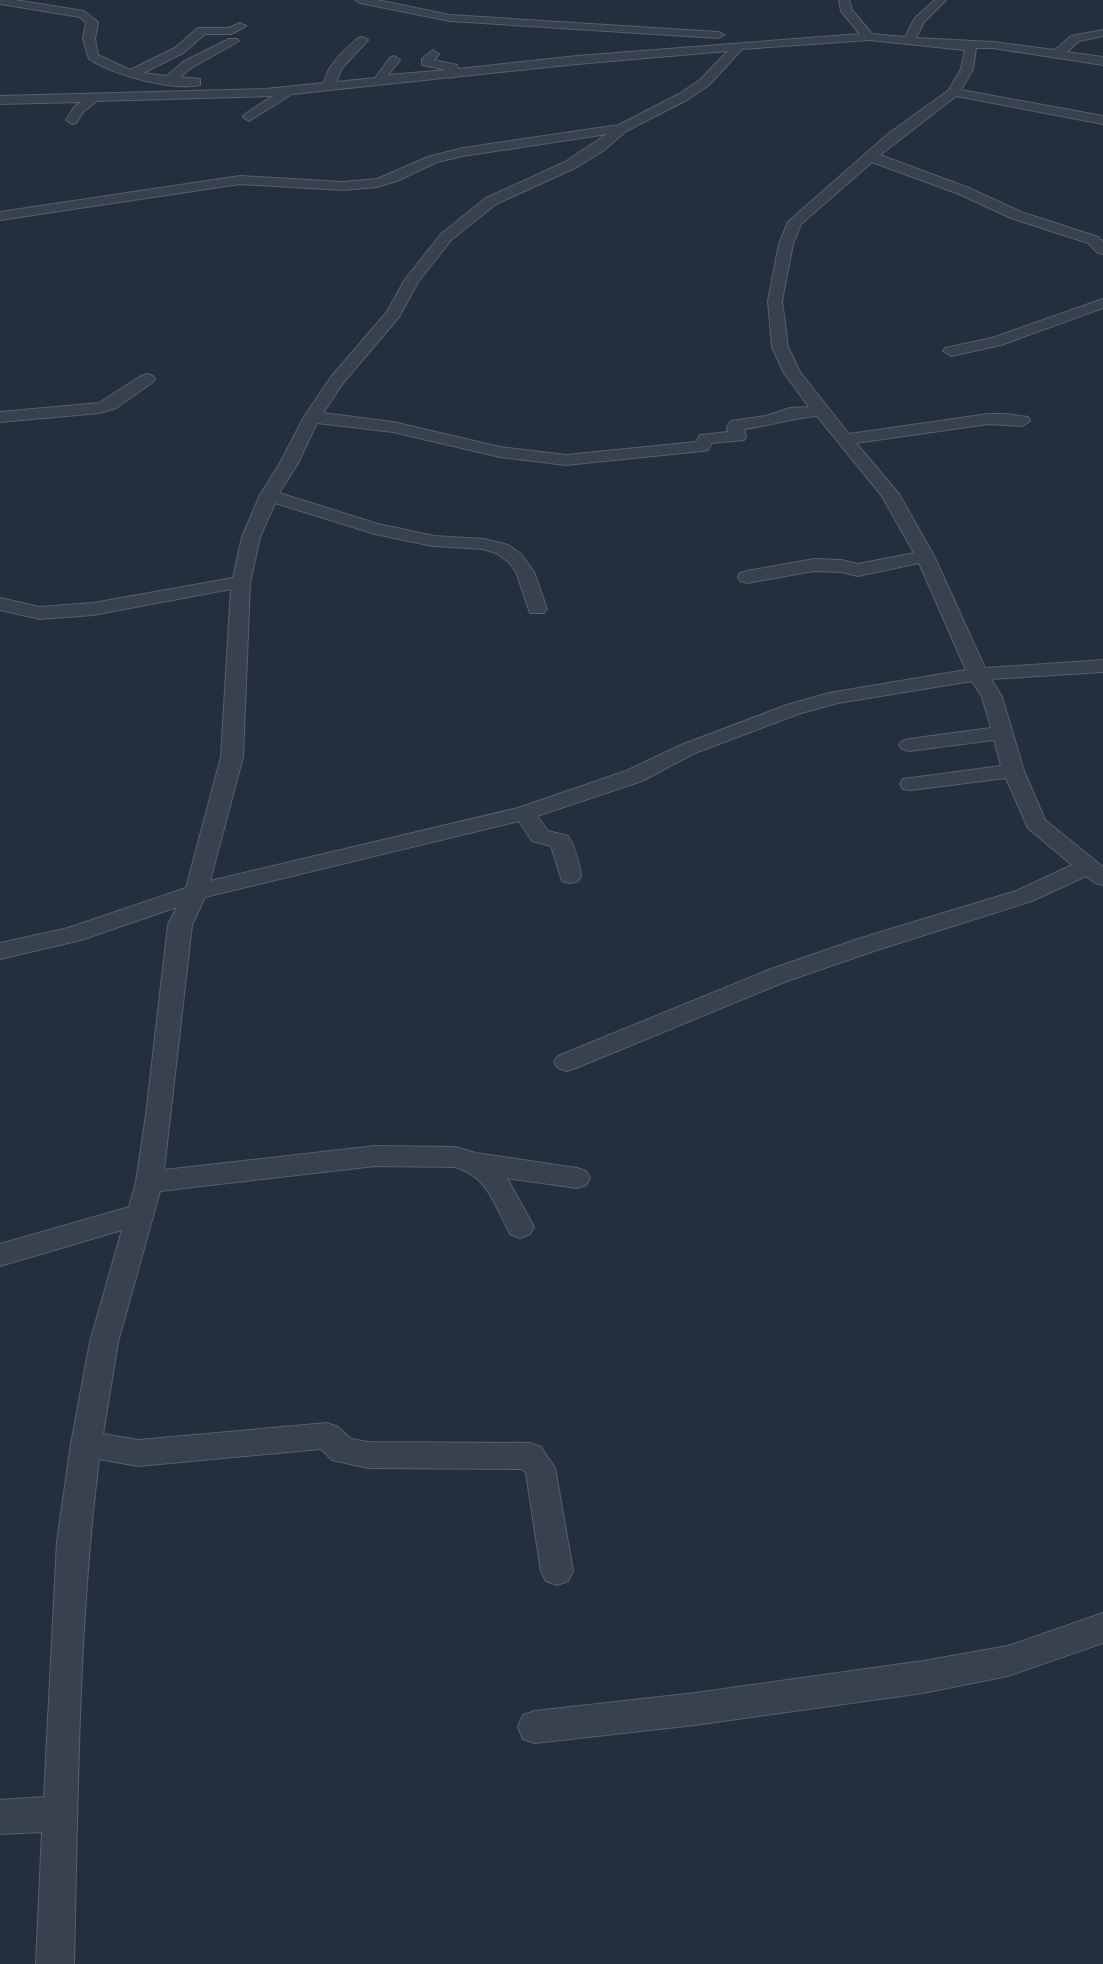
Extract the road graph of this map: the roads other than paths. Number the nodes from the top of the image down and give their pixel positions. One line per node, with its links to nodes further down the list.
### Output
1 (360, 0): 5 (street)
2 (844, 0): 8 (street)
3 (940, 0): 10 (street)
4 (0, 1): 24 (street)
5 (395, 4): 9 (street)
6 (240, 26): 20 (street)
7 (1103, 33): 15 (street)
8 (869, 38): 9 (street); 10 (street)
9 (822, 39): 14 (street)
10 (910, 39): 13 (street)
11 (362, 40): 23 (street)
12 (233, 41): 21 (street)
13 (964, 45): 15 (street); 26 (street)
14 (738, 46): 19 (street); 31 (street)
15 (1059, 53): 18 (street)
16 (433, 54): 19 (street)
17 (394, 60): 22 (street)
18 (1103, 61)
19 (474, 72): 22 (street)
20 (133, 73): 21 (street); 24 (street)
21 (170, 80): 23 (street)
22 (386, 81): 23 (street); 25 (street)
23 (330, 83)
24 (105, 86): 25 (street); 27 (street); 29 (street)
25 (292, 90): 28 (street)
26 (954, 92): 30 (street); 32 (street)
27 (0, 100)
28 (249, 117)
29 (72, 120)
30 (1103, 120)
31 (622, 128): 33 (street); 40 (street)
32 (872, 157): 34 (street); 38 (street)
33 (0, 216)
34 (1103, 250)
35 (1103, 303): 36 (street)
36 (951, 351)
37 (147, 379): 39 (street)
38 (821, 411): 40 (street); 42 (street)
39 (0, 417)
40 (312, 417): 43 (street)
41 (1022, 421): 42 (street)
42 (844, 440): 44 (street)
43 (269, 495): 46 (street); 48 (street)
44 (925, 556): 45 (street); 50 (street)
45 (747, 577)
46 (241, 584): 47 (street); 58 (street)
47 (0, 604)
48 (537, 609)
49 (1103, 666): 50 (street)
50 (978, 674): 51 (street); 55 (street)
51 (1002, 733): 52 (street); 53 (street)
52 (909, 745)
53 (1013, 771): 54 (street); 56 (street)
54 (911, 784)
55 (524, 813): 57 (street); 58 (street)
56 (1096, 873): 60 (street)
57 (570, 876)
58 (196, 892): 59 (street); 63 (street)
59 (0, 951)
60 (567, 1062)
61 (476, 1163): 62 (street); 63 (street); 65 (street)
62 (577, 1178)
63 (149, 1182): 64 (street)
64 (140, 1214): 66 (street); 67 (street)
65 (520, 1227)
66 (0, 1255)
67 (86, 1444): 68 (street); 71 (street)
68 (557, 1571)
69 (1103, 1628): 70 (street)
70 (535, 1726)
71 (61, 1813): 72 (street); 73 (street)
72 (0, 1816)
73 (55, 1964)

